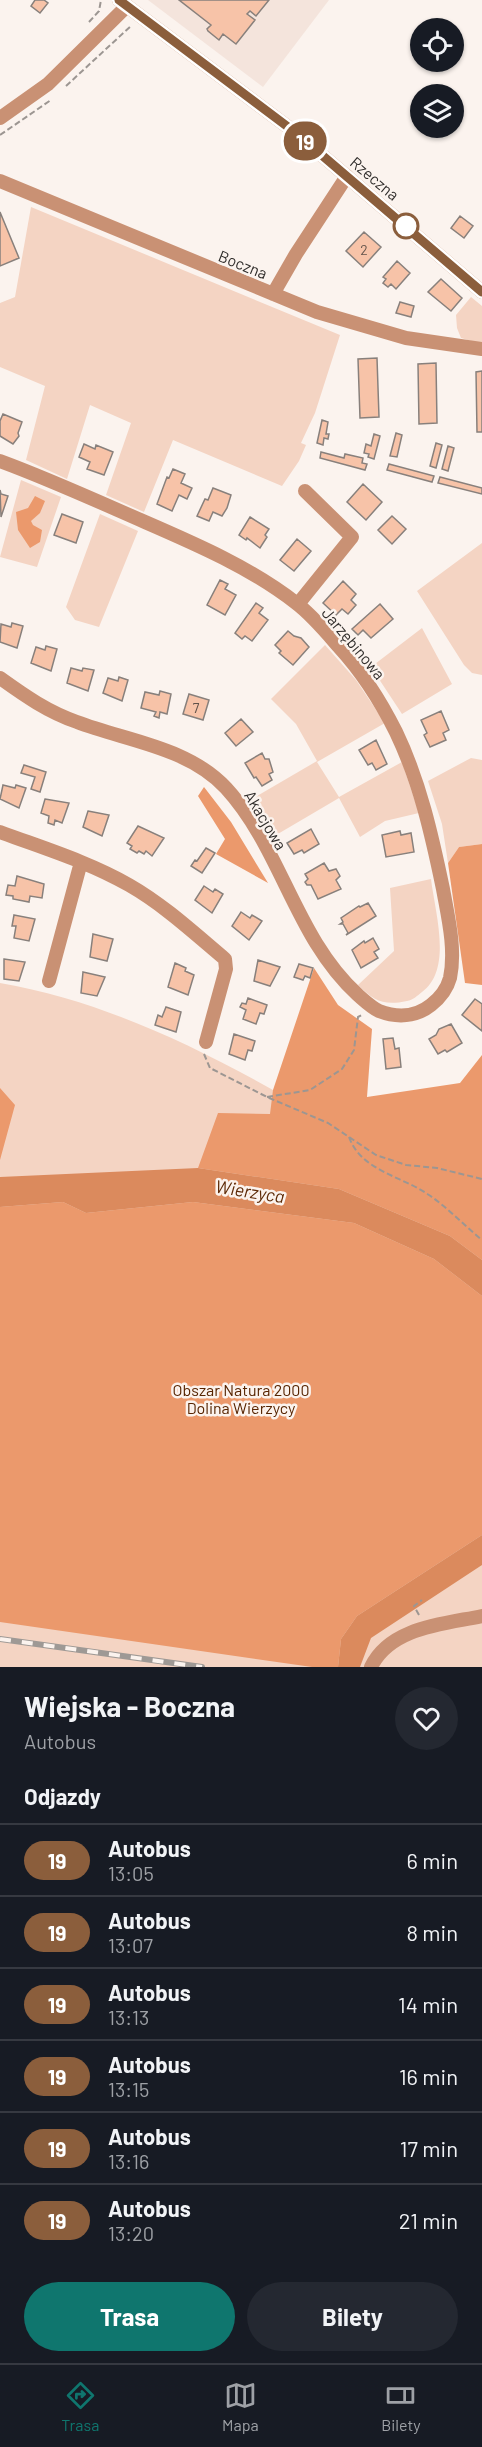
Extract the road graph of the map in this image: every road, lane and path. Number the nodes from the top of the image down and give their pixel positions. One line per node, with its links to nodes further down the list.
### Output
1 (101, 0): 3 (path)
2 (123, 3): 4 (street); 5 (street, Rzeczna)
3 (89, 22)
4 (0, 118)
5 (347, 176): 7 (street, Rzeczna); 8 (street)
6 (0, 181): 8 (street, Boczna)
7 (482, 292)
8 (273, 294): 9 (street, Boczna)
9 (482, 349)
10 (0, 461): 12 (street, Jarzębinowa)
11 (305, 490): 12 (street)
12 (298, 604): 18 (street, Jarzębinowa)
13 (0, 678): 17 (street, Akacjowa)
14 (0, 832): 15 (street)
15 (81, 862): 16 (street); 19 (street)
16 (49, 981)
17 (372, 1007): 18 (street, Akacjowa); 20 (path)
18 (420, 1012)
19 (206, 1042): 20 (path)
20 (267, 1097): 21 (path)
21 (348, 1136): 22 (path); 23 (path)
22 (482, 1179)
23 (482, 1240)
24 (422, 1600): 25 (path)
25 (418, 1615)
26 (482, 1616): 27 (street)
27 (371, 1667)

